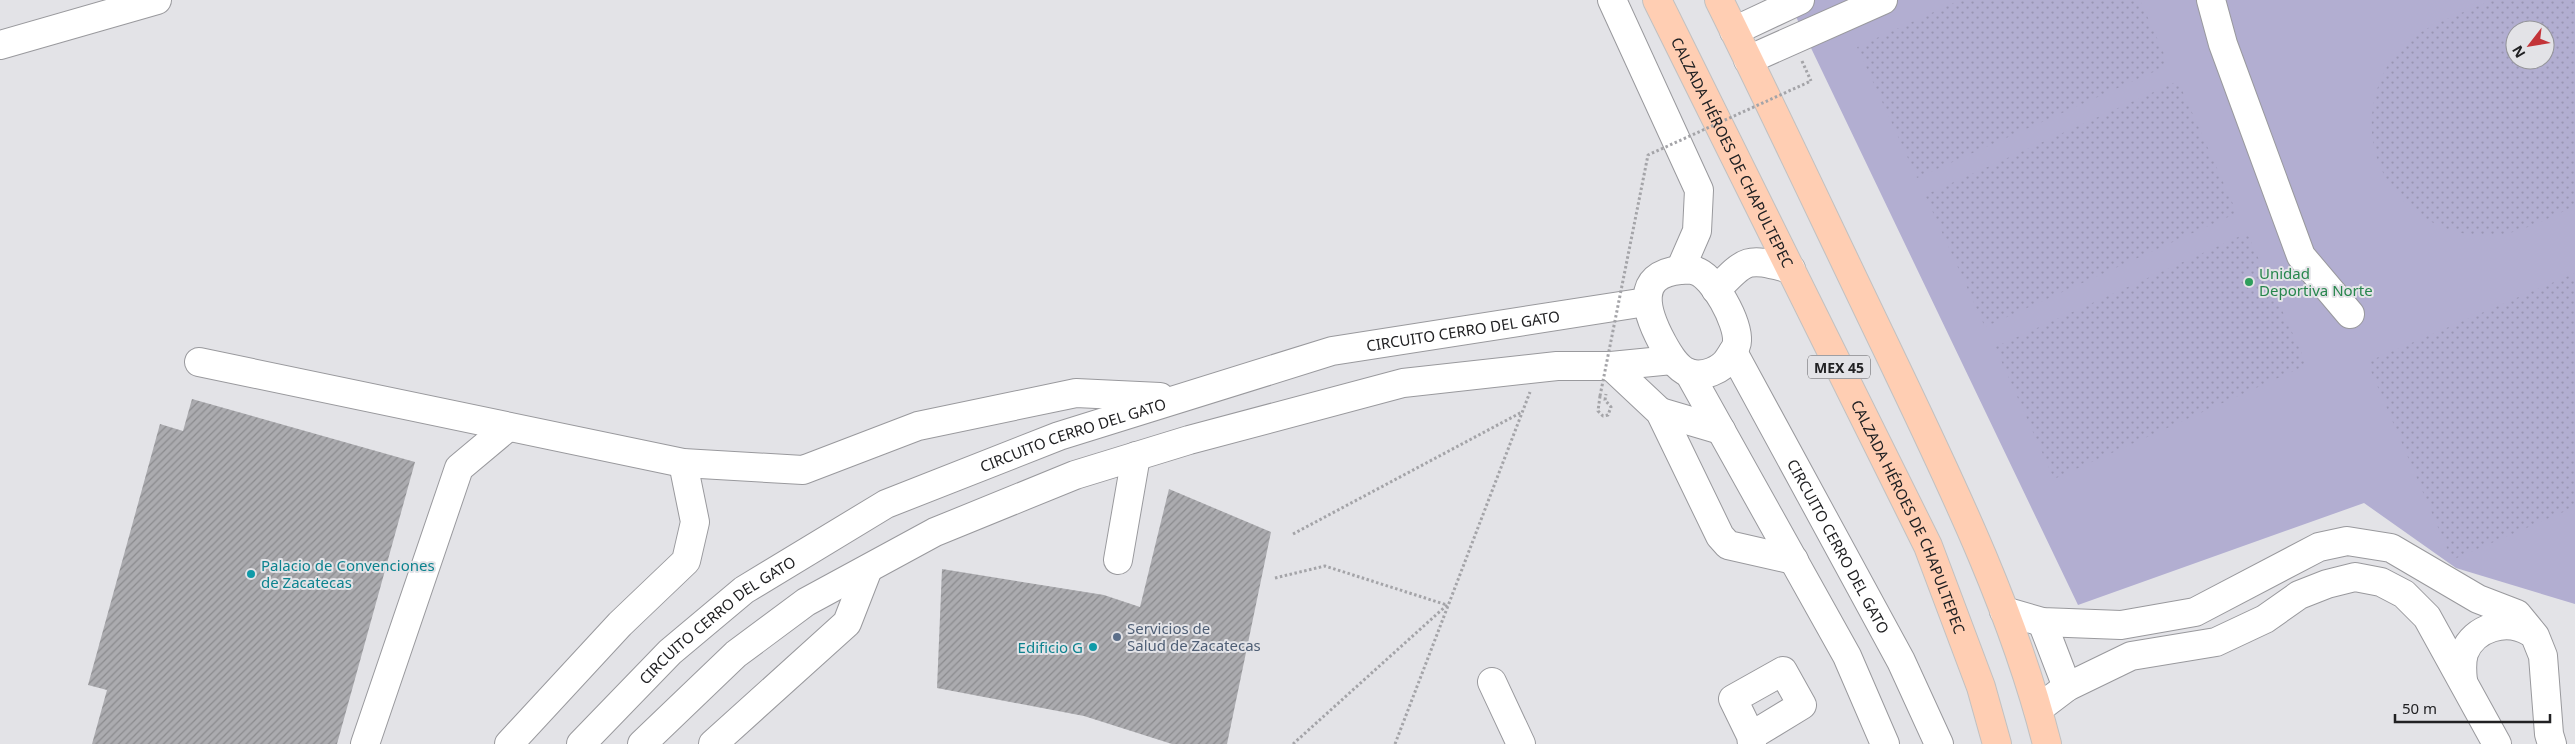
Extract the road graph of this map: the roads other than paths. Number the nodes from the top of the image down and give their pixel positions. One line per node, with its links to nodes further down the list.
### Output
1 (157, 0): 9 (street)
2 (1612, 0): 12 (street)
3 (1657, 0): 11 (main road, CALZADA HÉROES DE CHAPULTEPEC / MEX 45)
4 (1719, 0): 8 (main road, MEX 45)
5 (1800, 0): 8 (street)
6 (1883, 0): 10 (street)
7 (2211, 0): 15 (street)
8 (1734, 31): 10 (main road, MEX 45)
9 (0, 45)
10 (1748, 60): 29 (main road, MEX 45)
11 (1791, 269): 13 (street); 46 (main road, CALZADA HÉROES DE CHAPULTEPEC / MEX 45)
12 (1680, 270): 13 (street); 14 (street)
13 (1716, 290): 16 (street)
14 (1646, 302): 19 (street); 20 (street, CIRCUITO CERRO DEL GATO)
15 (2350, 314)
16 (1733, 352): 19 (street); 45 (street, CIRCUITO CERRO DEL GATO)
17 (199, 362): 22 (street)
18 (1611, 366): 19 (street); 21 (street); 24 (street)
19 (1680, 366): 23 (street)
20 (1179, 398): 25 (street); 40 (street, CIRCUITO CERRO DEL GATO)
21 (1660, 412): 23 (street); 27 (street)
22 (508, 427): 25 (street); 38 (street)
23 (1721, 430): 27 (street)
24 (1136, 456): 26 (street); 28 (street)
25 (682, 464): 39 (street)
26 (1118, 560)
27 (1794, 560): 44 (street)
28 (868, 568): 41 (street); 42 (street)
29 (2004, 611): 30 (street); 37 (main road, MEX 45)
30 (2042, 622): 31 (street); 36 (street)
31 (2121, 624): 32 (street); 33 (street)
32 (2535, 636): 34 (street); 49 (street)
33 (2132, 656): 34 (street); 36 (street)
34 (2463, 681): 48 (street)
35 (1492, 682): 43 (street)
36 (2067, 687): 37 (street)
37 (2038, 709): 47 (main road, MEX 45)
38 (365, 744)
39 (509, 744)
40 (581, 744)
41 (642, 744)
42 (713, 744)
43 (1521, 744)
44 (1885, 744)
45 (1939, 744)
46 (1997, 744)
47 (2047, 744)
48 (2497, 744)
49 (2552, 744)

